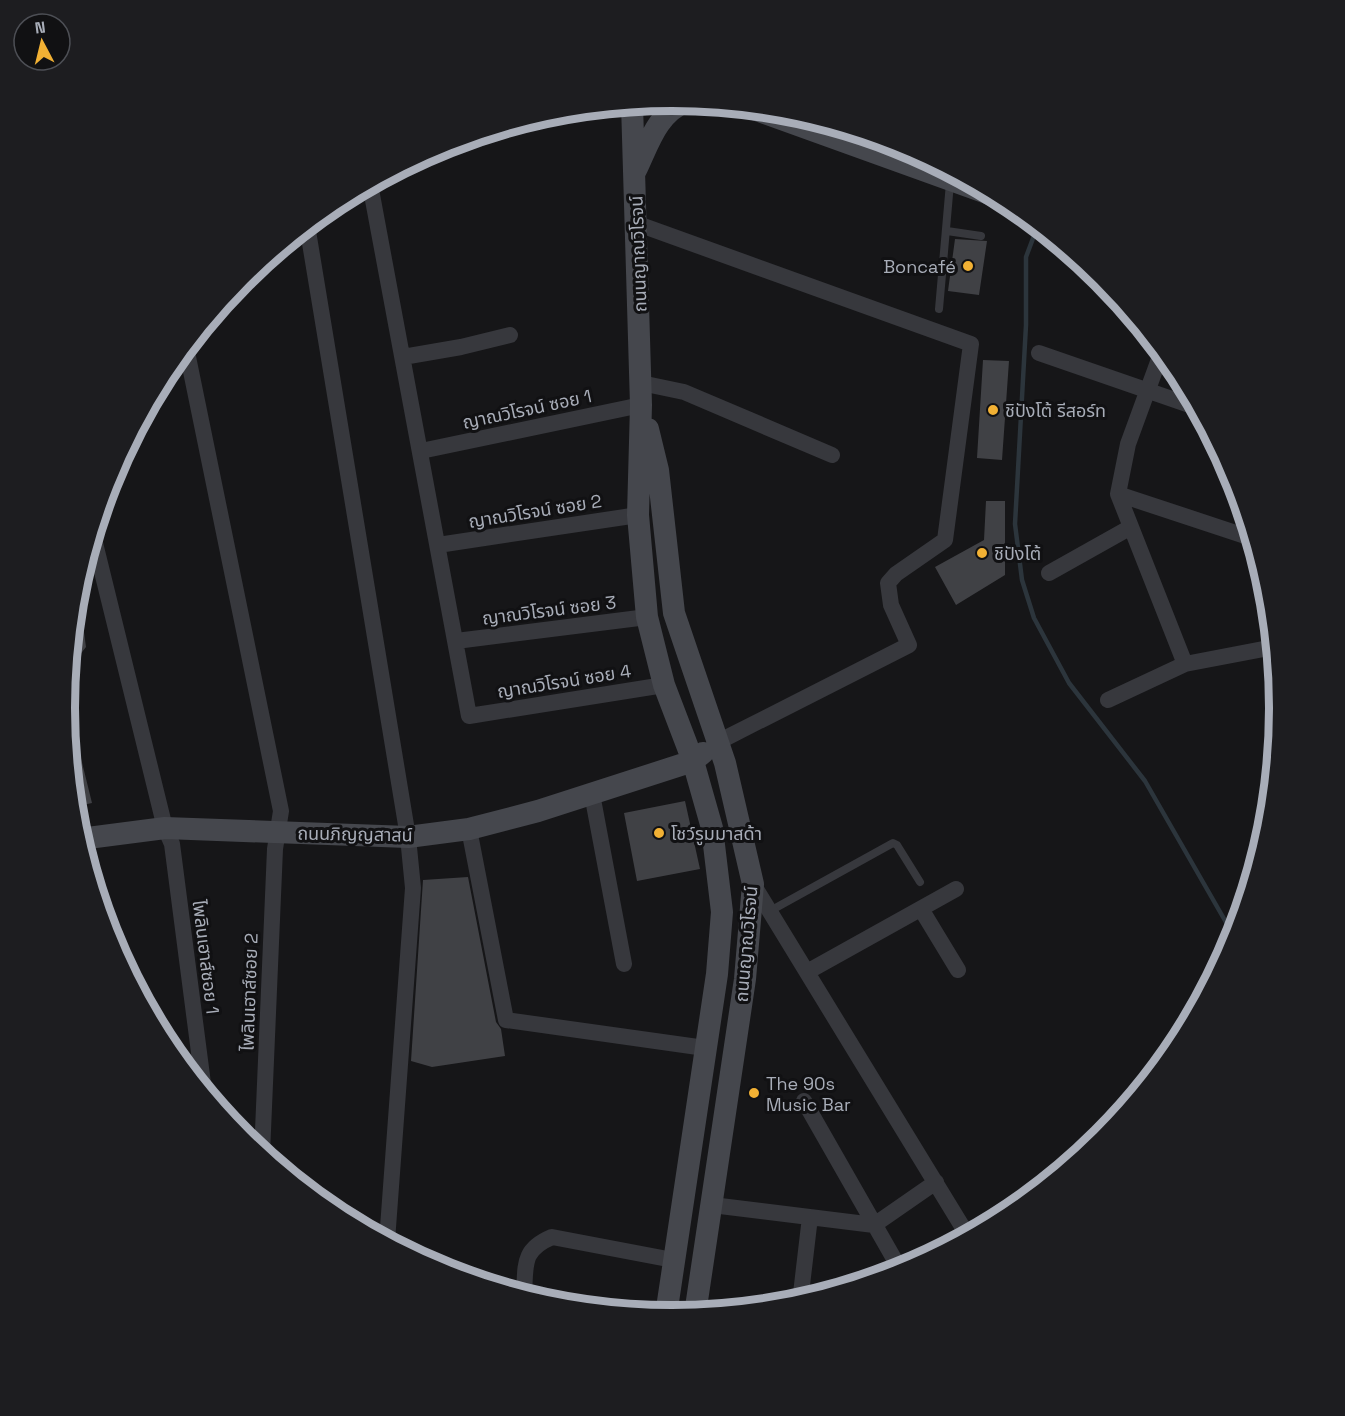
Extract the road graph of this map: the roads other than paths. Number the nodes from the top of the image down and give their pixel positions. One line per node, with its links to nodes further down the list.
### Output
1 (670, 110): 4 (main road)
2 (632, 112): 4 (main road, ถนนญาณวิโรจน์)
3 (793, 123): 5 (main road)
4 (635, 172): 8 (main road, ถนนญาณวิโรจน์)
5 (947, 178)
6 (951, 179): 9 (lane)
7 (372, 192): 15 (street)
8 (638, 224): 19 (main road, ถนนญาณวิโรจน์); 36 (street)
9 (946, 231): 11 (lane); 12 (lane)
10 (309, 234): 42 (street)
11 (981, 236)
12 (939, 309)
13 (510, 335): 15 (street)
14 (1039, 353): 18 (street)
15 (403, 357): 21 (street)
16 (188, 358): 41 (street, ไพลินเฮาส์ซอย 2)
17 (1159, 361): 18 (street)
18 (1148, 390): 20 (street); 23 (street)
19 (641, 394): 21 (street, ญาณวิโรจน์ ซอย 1); 22 (street); 24 (main road, ถนนญาณวิโรจน์); 36 (main road, ถนนญาณวิโรจน์)
20 (1187, 404)
21 (421, 451): 27 (street)
22 (832, 455)
23 (1118, 494): 25 (street); 26 (street)
24 (638, 515): 27 (street, ญาณวิโรจน์ ซอย 2); 30 (main road, ถนนญาณวิโรจน์)
25 (1131, 527): 29 (street); 33 (street)
26 (1244, 536)
27 (438, 545): 31 (street)
28 (96, 549): 39 (street, ไพลินเฮาส์ซอย 1)
29 (1049, 573)
30 (647, 617): 31 (street, ญาณวิโรจน์ ซอย 3); 34 (main road, ถนนญาณวิโรจน์)
31 (456, 641): 34 (street, ญาณวิโรจน์ ซอย 4)
32 (1267, 649): 33 (street)
33 (1185, 664): 35 (street)
34 (664, 685): 37 (main road, ถนนญาณวิโรจน์)
35 (1108, 700)
36 (718, 742): 37 (main road, ถนนภิญญสาสน์); 45 (main road, ถนนญาณวิโรจน์)
37 (693, 761): 38 (main road, ถนนภิญญสาสน์); 52 (main road, ถนนญาณวิโรจน์)
38 (592, 794): 40 (main road, ถนนภิญญสาสน์); 49 (street)
39 (165, 828): 41 (main road, ถนนภิญญสาสน์); 43 (main road, ถนนภิญญสาสน์); 53 (street, ไพลินเฮาส์ซอย 1)
40 (469, 829): 42 (main road, ถนนภิญญสาสน์); 52 (street)
41 (277, 833): 42 (main road, ถนนภิญญสาสน์); 55 (street, ไพลินเฮาส์ซอย 2)
42 (408, 837): 61 (street)
43 (89, 838)
44 (920, 882): 48 (lane)
45 (753, 884): 48 (street); 57 (main road, ถนนญาณวิโรจน์)
46 (956, 888): 47 (street)
47 (921, 909): 50 (street); 51 (street)
48 (770, 911): 51 (street)
49 (624, 964)
50 (958, 970)
51 (807, 972): 56 (street)
52 (705, 1048): 62 (main road, ถนนญาณวิโรจน์)
53 (202, 1077)
54 (804, 1101): 59 (street)
55 (262, 1141)
56 (936, 1182): 59 (street); 60 (street)
57 (712, 1205): 58 (street); 66 (main road, ถนนญาณวิโรจน์)
58 (810, 1217): 59 (street); 65 (street)
59 (874, 1225): 63 (street)
60 (964, 1229)
61 (388, 1233)
62 (672, 1260): 64 (street); 67 (main road, ถนนญาณวิโรจน์)
63 (895, 1262)
64 (524, 1287)
65 (801, 1291)
66 (696, 1305)
67 (667, 1306)

